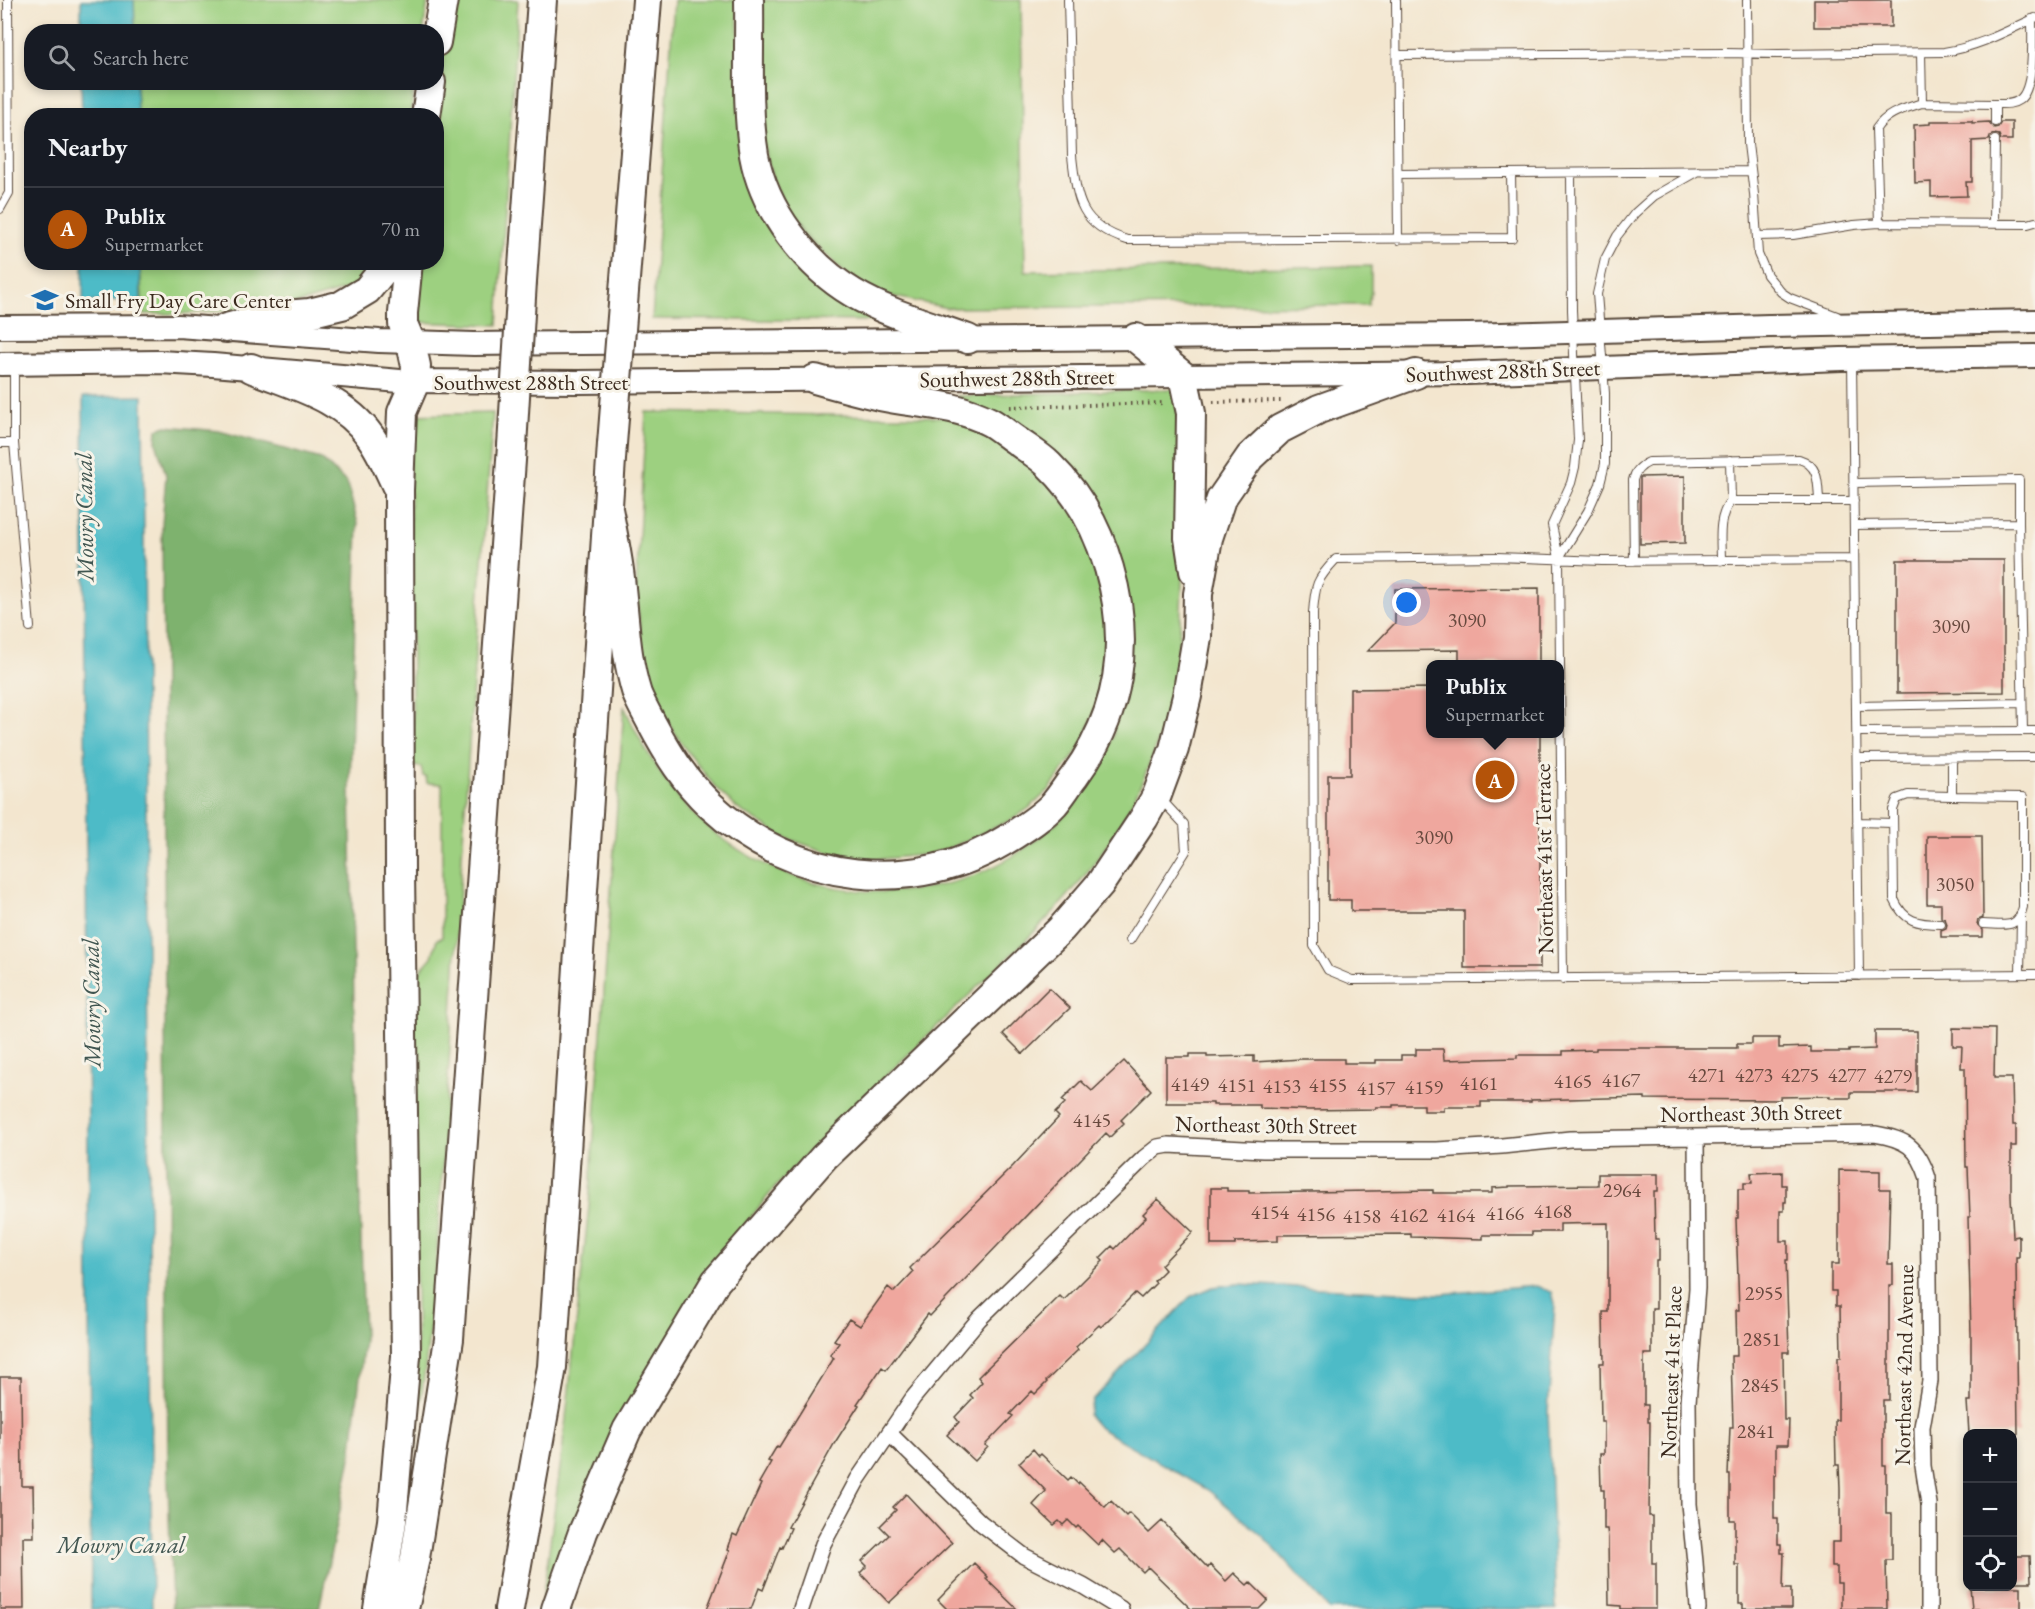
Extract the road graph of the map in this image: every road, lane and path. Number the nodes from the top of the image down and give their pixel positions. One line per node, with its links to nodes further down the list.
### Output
1 (8, 0): 25 (lane)
2 (443, 0): 10 (highway)
3 (542, 0): 99 (highway, bridge)
4 (646, 0): 64 (highway, bridge)
5 (749, 0): 40 (highway)
6 (1068, 0): 30 (lane)
7 (1396, 0): 13 (lane)
8 (1747, 0): 11 (lane)
9 (2034, 19): 12 (lane); 16 (lane)
10 (439, 24)
11 (1746, 53): 12 (lane); 13 (lane); 21 (lane)
12 (1921, 53): 15 (lane)
13 (1397, 55): 24 (lane)
14 (429, 90): 17 (highway)
15 (1922, 103): 16 (lane); 27 (lane)
16 (1995, 104): 18 (lane)
17 (427, 108)
18 (1995, 122)
19 (1995, 140): 28 (lane)
20 (1698, 171): 21 (lane); 23 (lane); 37 (lane)
21 (1751, 171): 29 (lane)
22 (1511, 173): 23 (lane); 24 (lane); 30 (lane)
23 (1571, 173): 38 (lane, Northeast 41st Terrace)
24 (1398, 174): 30 (lane)
25 (0, 209)
26 (2035, 222): 28 (lane)
27 (1879, 223): 28 (lane); 29 (lane)
28 (1994, 223)
29 (1757, 236): 34 (lane)
30 (1398, 240)
31 (383, 270): 36 (highway)
32 (407, 270): 41 (highway)
33 (2035, 321): 34 (main road, Southwest 288th Street)
34 (1857, 324): 37 (main road, Southwest 288th Street)
35 (0, 327): 36 (main road, Southwest 288th Street)
36 (226, 328): 41 (main road, Southwest 288th Street)
37 (1599, 331): 38 (main road, Southwest 288th Street); 46 (lane)
38 (1573, 332): 39 (main road, Southwest 288th Street); 47 (lane, Northeast 41st Terrace)
39 (1136, 338): 40 (main road, Southwest 288th Street); 49 (highway)
40 (968, 339): 41 (main road, Southwest 288th Street)
41 (411, 343): 51 (highway)
42 (2035, 356): 43 (main road, Southwest 288th Street)
43 (1852, 358): 46 (main road, Southwest 288th Street); 59 (lane)
44 (7, 364): 45 (main road, Southwest 288th Street); 57 (lane)
45 (250, 368): 51 (main road, Southwest 288th Street); 60 (highway)
46 (1602, 368): 47 (main road, Southwest 288th Street); 67 (lane)
47 (1574, 369): 48 (main road, Southwest 288th Street); 67 (lane, Northeast 41st Terrace)
48 (1416, 374): 49 (main road, Southwest 288th Street); 71 (highway)
49 (1183, 376): 50 (main road, Southwest 288th Street); 71 (highway)
50 (815, 379): 51 (main road, Southwest 288th Street); 64 (highway)
51 (415, 382): 60 (highway)
52 (1292, 401): 54 (path)
53 (1169, 403): 55 (path)
54 (1206, 403)
55 (1003, 408)
56 (0, 443): 57 (lane)
57 (14, 443): 72 (lane)
58 (1730, 460): 61 (lane); 62 (lane); 69 (lane)
59 (1854, 483): 63 (lane); 65 (lane)
60 (399, 490): 98 (highway)
61 (1731, 501): 62 (lane); 70 (lane)
62 (1819, 501): 63 (lane)
63 (1854, 501): 66 (lane)
64 (608, 509): 100 (highway)
65 (2019, 523): 66 (lane); 74 (lane)
66 (1854, 525): 68 (lane)
67 (1559, 558): 69 (lane); 73 (lane, Northeast 41st Terrace); 94 (lane)
68 (1854, 559): 70 (lane); 75 (lane)
69 (1634, 561): 70 (lane)
70 (1721, 561)
71 (1198, 594): 83 (highway)
72 (30, 627)
73 (1560, 660)
74 (2022, 703): 75 (lane); 76 (lane)
75 (1856, 706): 78 (lane)
76 (2023, 731): 77 (lane); 78 (lane)
77 (2035, 731)
78 (1857, 732): 80 (lane)
79 (1561, 738): 94 (lane, Northeast 41st Terrace)
80 (1857, 758): 82 (lane); 85 (lane)
81 (2035, 758): 82 (lane)
82 (1952, 759): 84 (lane)
83 (1157, 795): 90 (lane); 101 (highway)
84 (1952, 796): 86 (lane); 87 (lane)
85 (1857, 822): 86 (lane); 93 (lane)
86 (1893, 823): 88 (lane)
87 (2021, 917): 89 (lane); 91 (lane)
88 (1941, 924)
89 (1983, 924)
90 (1130, 940)
91 (2020, 974): 92 (lane); 93 (lane)
92 (2035, 974)
93 (1859, 976): 94 (lane)
94 (1563, 980)
95 (1696, 1137): 96 (street, Northeast 30th Street); 97 (street, Northeast 30th Street); 104 (street, Northeast 41st Place)
96 (1893, 1137): 105 (street, Northeast 42nd Avenue)
97 (890, 1433): 102 (street, Northeast 30th Street); 103 (street)
98 (378, 1609)
99 (404, 1609)
100 (509, 1609)
101 (556, 1609)
102 (801, 1609)
103 (1121, 1609)
104 (1698, 1609)
105 (1929, 1609)

